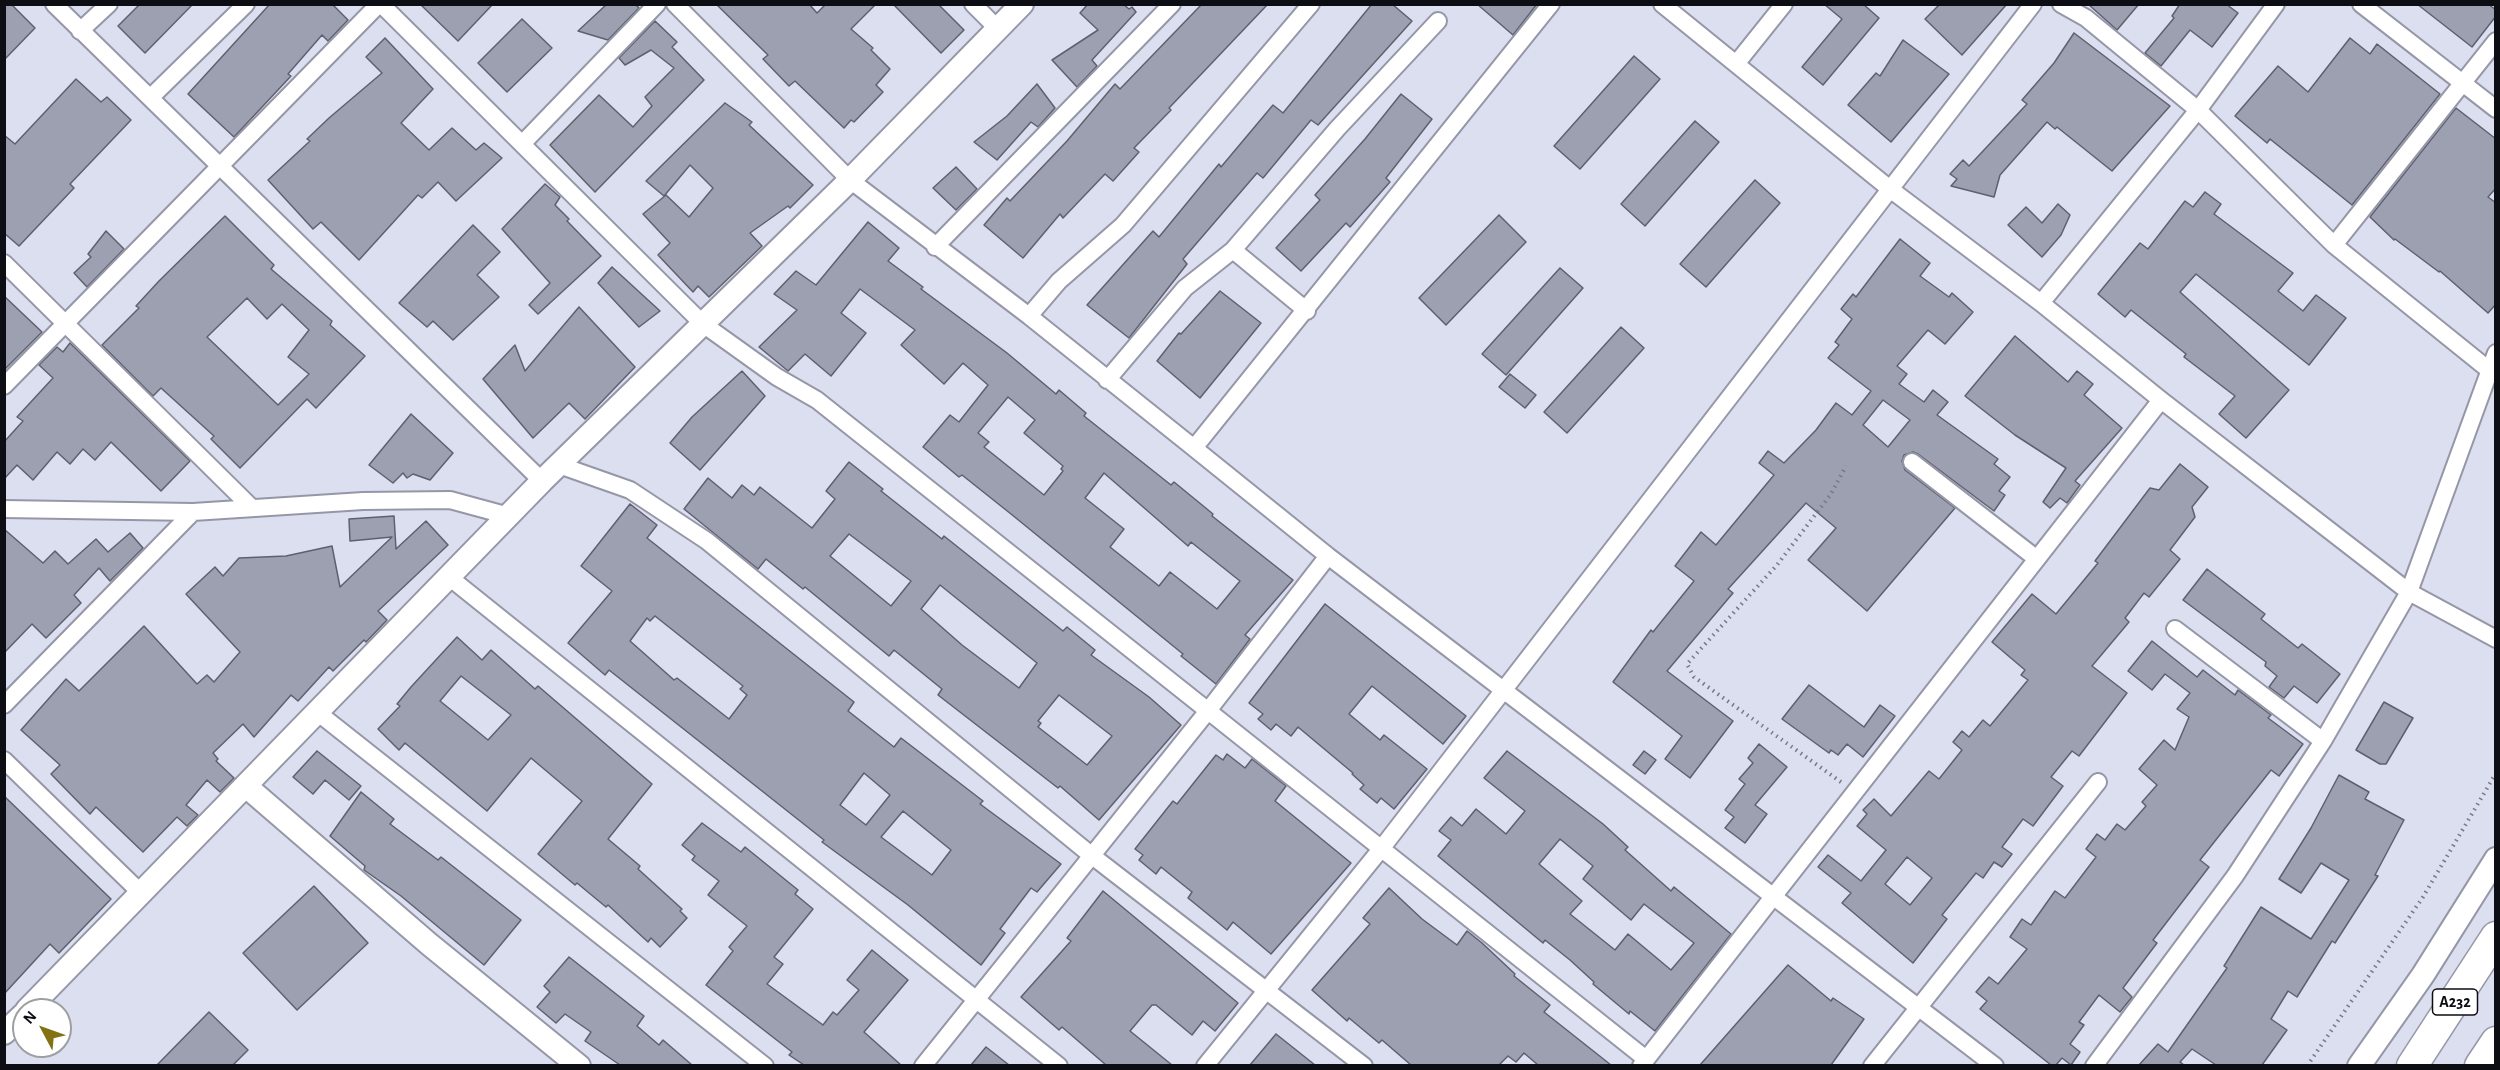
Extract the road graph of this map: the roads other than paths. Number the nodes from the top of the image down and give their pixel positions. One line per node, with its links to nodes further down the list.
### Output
1 (54, 4): 20 (street)
2 (109, 4): 20 (street)
3 (246, 4): 24 (street)
4 (380, 4): 27 (street); 28 (street)
5 (657, 4): 27 (street)
6 (675, 4): 29 (street)
7 (973, 4): 19 (street)
8 (1022, 4): 19 (street)
9 (1172, 4): 32 (street)
10 (1311, 4): 37 (street)
11 (1551, 4): 36 (street)
12 (1662, 4): 22 (street)
13 (1784, 4): 22 (street)
14 (2033, 4): 30 (street)
15 (2061, 4): 26 (street)
16 (2276, 4): 26 (street)
17 (2361, 4): 23 (street)
18 (1438, 21): 33 (street)
19 (998, 29): 29 (street)
20 (80, 31): 24 (street)
21 (2496, 41): 23 (street)
22 (1736, 64): 30 (street)
23 (2462, 83): 25 (street); 31 (street)
24 (150, 98): 28 (street)
25 (2496, 109)
26 (2198, 110): 31 (street); 35 (street)
27 (522, 144): 39 (street)
28 (219, 168): 38 (street); 48 (street)
29 (850, 180): 32 (street); 39 (street)
30 (1890, 189): 35 (street); 59 (street)
31 (2334, 245): 41 (street)
32 (935, 247): 37 (street)
33 (1233, 250): 36 (street); 42 (street)
34 (4, 263): 38 (street)
35 (2041, 303): 44 (street)
36 (1307, 311): 45 (street)
37 (1029, 316): 42 (street)
38 (66, 322): 43 (street); 49 (street)
39 (703, 324): 47 (street); 62 (street)
40 (2496, 354): 41 (street)
41 (2489, 370): 56 (street)
42 (1107, 380): 45 (street)
43 (4, 386)
44 (2161, 400): 54 (street); 56 (street)
45 (1194, 448): 53 (street)
46 (1912, 462): 54 (street)
47 (559, 465): 48 (street); 68 (street)
48 (542, 481): 52 (street)
49 (251, 507): 51 (street); 52 (street)
50 (4, 509): 51 (street)
51 (193, 512): 60 (street)
52 (509, 516): 55 (street)
53 (1328, 556): 59 (street); 62 (street)
54 (2037, 559): 71 (street)
55 (449, 577): 61 (street); 75 (street)
56 (2409, 592): 58 (street); 63 (street)
57 (2175, 629): 63 (street)
58 (2496, 639)
59 (1502, 689): 67 (street); 71 (street)
60 (4, 705)
61 (317, 712): 66 (street); 80 (street)
62 (1207, 712): 67 (street); 68 (street)
63 (2323, 741): 87 (street)
64 (4, 760): 70 (street)
65 (2098, 782): 76 (street)
66 (247, 787): 70 (street); 79 (street)
67 (1381, 849): 73 (street); 78 (street)
68 (1091, 855): 73 (street); 75 (street)
69 (2496, 859): 88 (street)
70 (142, 894): 74 (street)
71 (1772, 897): 76 (street); 78 (street)
72 (2496, 936): 89 (highway, A232)
73 (1267, 989): 83 (street); 84 (street)
74 (39, 998)
75 (976, 998): 81 (street); 82 (street)
76 (1919, 1007): 85 (street); 86 (street)
77 (2496, 1042): 90 (highway)
78 (1644, 1062)
79 (579, 1065)
80 (765, 1065)
81 (923, 1065)
82 (1059, 1065)
83 (1205, 1065)
84 (1364, 1065)
85 (1872, 1065)
86 (1995, 1065)
87 (2094, 1065)
88 (2359, 1065)
89 (2412, 1065)
90 (2480, 1065)

